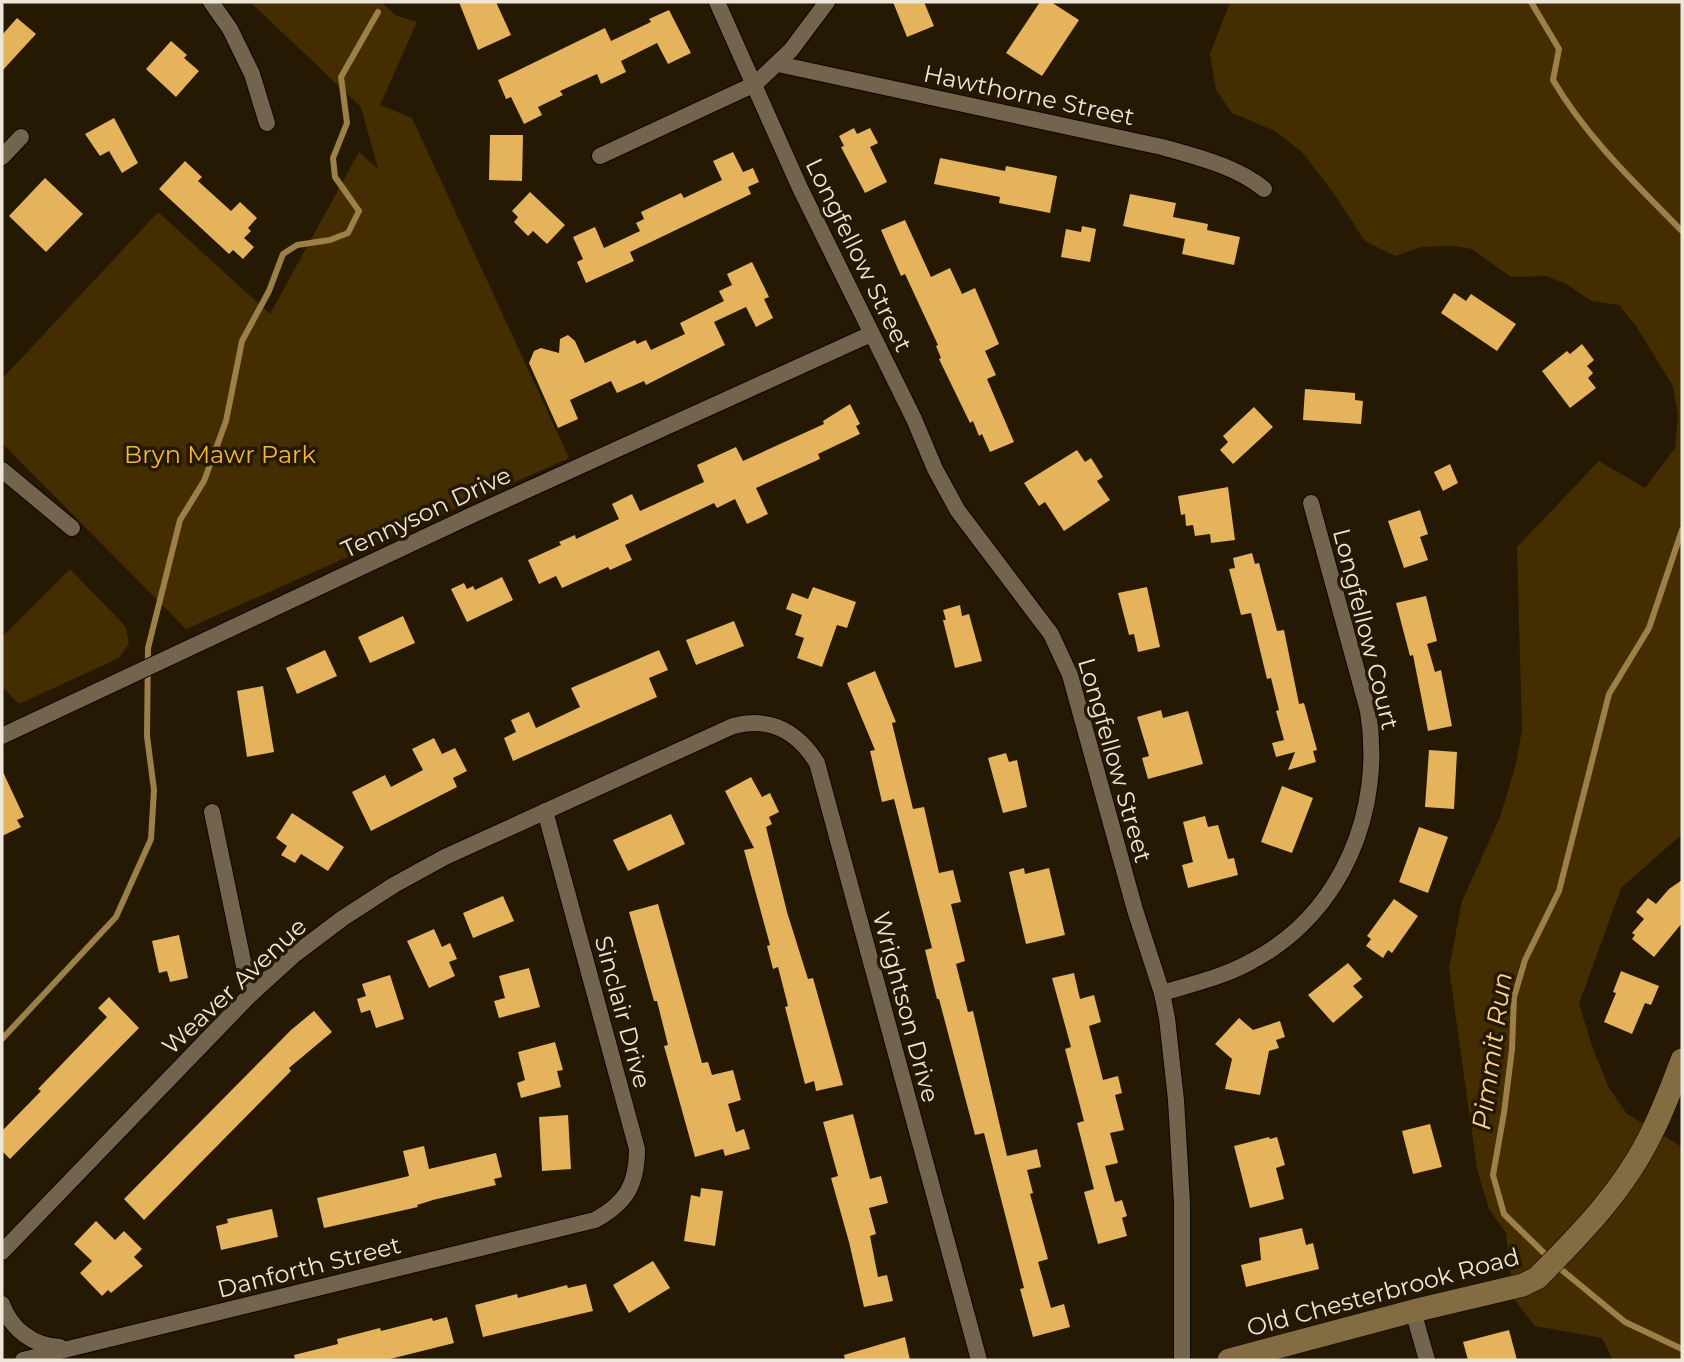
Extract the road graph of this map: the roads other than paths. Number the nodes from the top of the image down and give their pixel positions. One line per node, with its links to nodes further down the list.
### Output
1 (211, 2): 6 (street)
2 (716, 2): 5 (street, Longfellow Street)
3 (827, 2): 4 (street)
4 (778, 64): 5 (street); 10 (street, Hawthorne Street)
5 (755, 84): 8 (street); 11 (street, Longfellow Street)
6 (267, 124)
7 (21, 138): 9 (street)
8 (600, 156)
9 (2, 157)
10 (1264, 189)
11 (871, 334): 16 (street, Tennyson Drive); 19 (street, Longfellow Street)
12 (2, 470): 14 (street)
13 (1311, 503): 19 (street, Longfellow Court)
14 (72, 528)
15 (733, 726): 17 (street, Weaver Avenue); 28 (street, Wrightson Drive)
16 (2, 736)
17 (545, 811): 20 (street, Weaver Avenue); 22 (street, Sinclair Drive)
18 (212, 812): 20 (street)
19 (1161, 993): 29 (street, Longfellow Street)
20 (250, 995): 23 (street, Weaver Avenue)
21 (1682, 1060): 25 (street, Old Chesterbrook Road)
22 (604, 1215): 26 (street, Danforth Street)
23 (4, 1252)
24 (2, 1304): 26 (street)
25 (1413, 1311): 30 (street, Old Chesterbrook Road); 31 (street)
26 (73, 1348): 27 (street, Danforth Street)
27 (23, 1360)
28 (979, 1360)
29 (1182, 1360)
30 (1229, 1360)
31 (1427, 1360)

